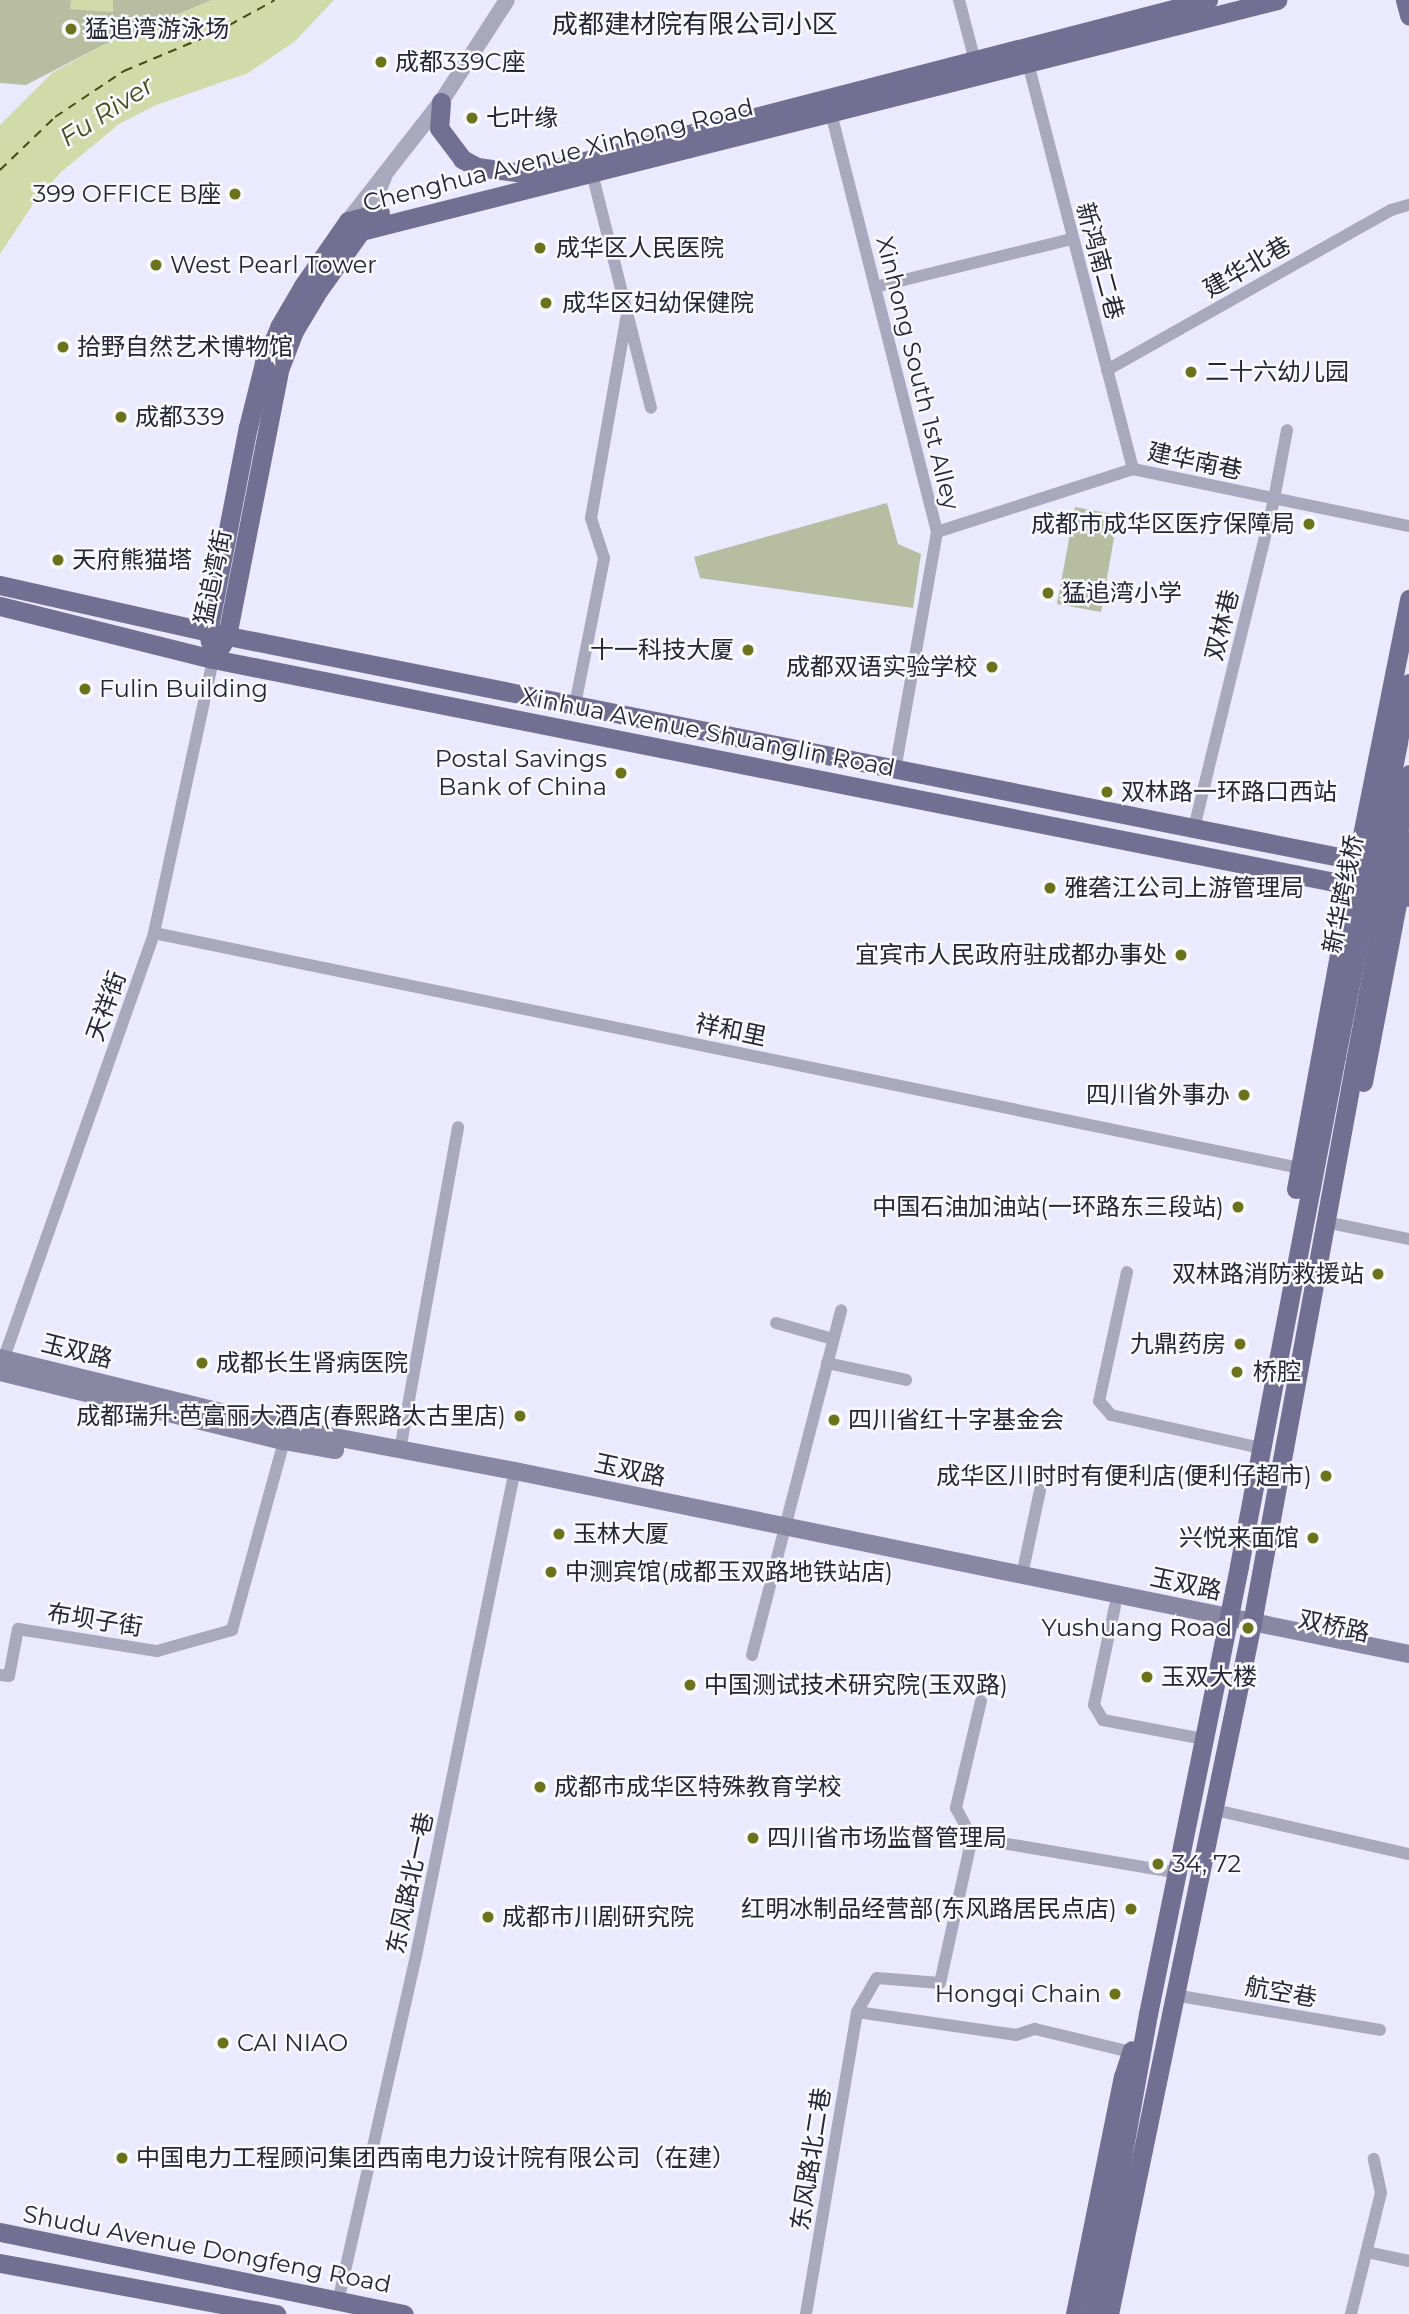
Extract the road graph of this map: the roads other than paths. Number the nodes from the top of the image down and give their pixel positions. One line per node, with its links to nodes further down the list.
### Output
1 (508, 0): 9 (street, 猛追湾街)
2 (959, 0): 7 (street)
3 (1208, 0): 7 (main road, Chenghua Avenue Xinhong Road)
4 (1277, 0): 8 (main road, Chenghua Avenue Xinhong Road)
5 (1405, 0): 6 (main road)
6 (1409, 15)
7 (975, 61): 12 (main road, Chenghua Avenue Xinhong Road)
8 (1028, 63): 10 (main road, Chenghua Avenue Xinhong Road); 16 (street, 新鸿南二巷)
9 (441, 102): 12 (main road); 13 (street, 猛追湾街)
10 (831, 113): 11 (main road, Chenghua Avenue Xinhong Road); 17 (street, Xinhong South 1st Alley)
11 (592, 173): 15 (main road, Chenghua Avenue Xinhong Road); 18 (street)
12 (531, 174): 15 (main road, Chenghua Avenue Xinhong Road)
13 (384, 177): 15 (street, 猛追湾街); 15 (street, 猛追湾街)
14 (1409, 205): 19 (street, 建华北巷)
15 (360, 223): 29 (main road, 猛追湾街)
16 (1072, 239): 17 (street); 19 (street, 新鸿南二巷)
17 (875, 287): 25 (street, Xinhong South 1st Alley)
18 (627, 313): 20 (street); 32 (street)
19 (1107, 370): 22 (street, 新鸿南二巷)
20 (651, 408)
21 (1287, 430): 23 (street, 双林巷)
22 (1132, 469): 23 (street, 建华南巷); 25 (street, 建华南巷)
23 (1274, 499): 24 (street, 建华南巷); 35 (street, 双林巷)
24 (1409, 526)
25 (937, 532): 33 (street, Xinhong South 1st Alley)
26 (0, 585): 29 (main road, Xinhua Avenue Shuanglin Road)
27 (1409, 599): 37 (main road)
28 (0, 606): 30 (main road, Xinhua Avenue Shuanglin Road)
29 (217, 634): 30 (main road, 猛追湾街); 32 (main road, Xinhua Avenue Shuanglin Road)
30 (213, 659): 39 (main road, Xinhua Avenue Shuanglin Road); 41 (street, 天祥街)
31 (1409, 683): 42 (main road, 新华跨线桥, bridge)
32 (575, 705): 33 (main road, Xinhua Avenue Shuanglin Road)
33 (895, 769): 35 (main road, Xinhua Avenue Shuanglin Road)
34 (1409, 774): 42 (main road, 新华跨线桥, bridge)
35 (1194, 828): 37 (main road, Xinhua Avenue Shuanglin Road)
36 (1409, 840): 38 (main road)
37 (1357, 861): 38 (main road, Xinhua Avenue Shuanglin Road); 39 (main road)
38 (1406, 871): 40 (main road)
39 (1352, 886): 40 (main road, Xinhua Avenue Shuanglin Road); 44 (main road)
40 (1404, 896): 45 (main road)
41 (154, 933): 44 (street, 祥和里); 54 (street, 天祥街)
42 (1345, 1059): 48 (main road); 49 (main road)
43 (458, 1128): 58 (street)
44 (1300, 1168): 48 (main road)
45 (1335, 1224): 46 (street); 49 (main road)
46 (1409, 1239)
47 (1127, 1272): 57 (street)
48 (1290, 1289): 57 (main road)
49 (1311, 1293): 65 (main road)
50 (841, 1310): 52 (street)
51 (776, 1323): 52 (street)
52 (833, 1339): 53 (street)
53 (827, 1363): 55 (street); 61 (street)
54 (1, 1365): 56 (main road, 玉双路); 58 (main road, 玉双路)
55 (906, 1380)
56 (284, 1441): 59 (main road, 玉双路); 69 (street, 布坝子街)
57 (1262, 1448): 64 (main road)
58 (400, 1450): 59 (main road, 玉双路)
59 (514, 1477): 61 (main road, 玉双路); 87 (street, 东风路北一巷)
60 (1040, 1490): 62 (street)
61 (782, 1532): 62 (main road, 玉双路); 63 (main road, 玉双路); 67 (street)
62 (1022, 1576): 64 (main road, 玉双路)
63 (1115, 1606): 64 (main road, 玉双路); 71 (street)
64 (1228, 1623): 65 (main road, 玉双路); 71 (main road)
65 (1251, 1628): 66 (main road); 68 (main road, 双桥路); 72 (main road)
66 (1409, 1654)
67 (752, 1655)
68 (1409, 1666)
69 (0, 1675)
70 (981, 1701): 73 (street)
71 (1204, 1739): 75 (main road)
72 (1215, 1810): 74 (street); 76 (main road)
73 (972, 1838): 75 (street); 77 (street, 东风路北二巷)
74 (1409, 1854)
75 (1178, 1873): 78 (main road)
76 (1174, 1995): 79 (main road); 80 (street, 航空巷)
77 (857, 2012): 81 (street); 90 (street, 东风路北二巷)
78 (1149, 2014): 81 (main road); 92 (main road)
79 (1170, 2015): 93 (main road); 94 (main road)
80 (1380, 2030)
81 (1132, 2052): 91 (main road)
82 (1374, 2159): 84 (street)
83 (0, 2232): 87 (main road, Shudu Avenue Dongfeng Road)
84 (1367, 2252): 85 (street); 95 (street)
85 (1409, 2261)
86 (0, 2263): 88 (main road, Shudu Avenue Dongfeng Road)
87 (338, 2302): 89 (main road, Shudu Avenue Dongfeng Road)
88 (276, 2314)
89 (404, 2314)
90 (806, 2314)
91 (1075, 2314)
92 (1094, 2314)
93 (1109, 2314)
94 (1123, 2314)
95 (1351, 2314)

